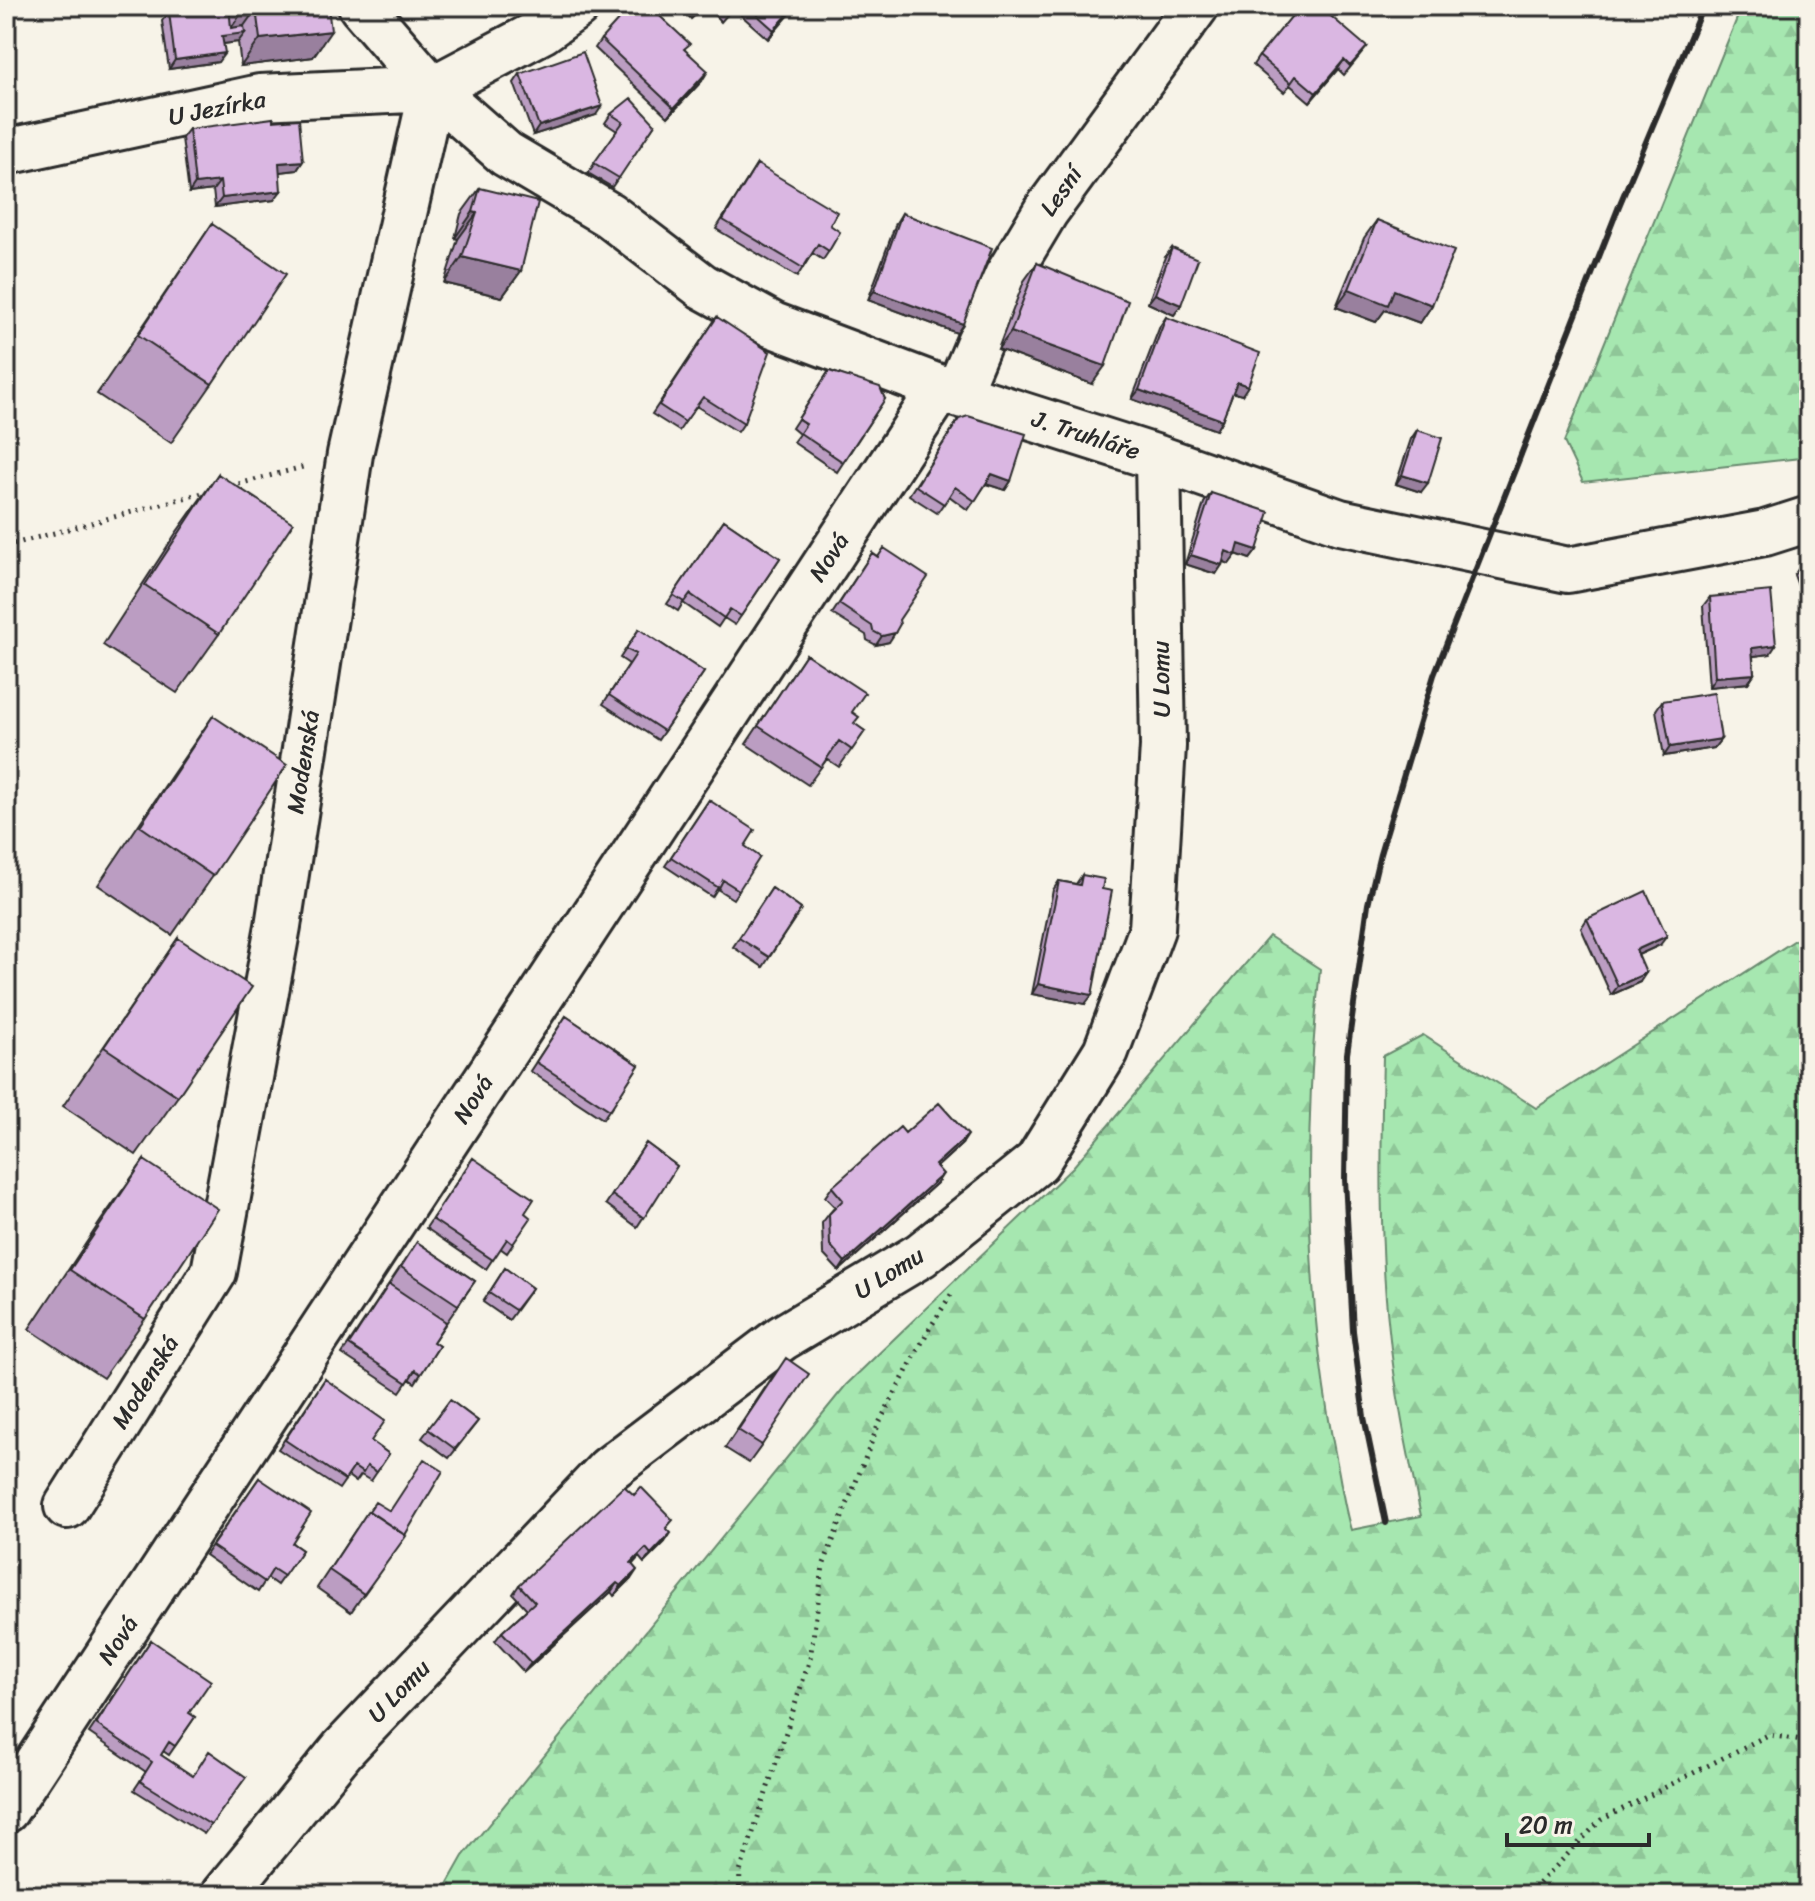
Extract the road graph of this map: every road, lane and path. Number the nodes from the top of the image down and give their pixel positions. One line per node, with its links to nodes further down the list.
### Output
1 (361, 6): 4 (street)
2 (577, 6): 4 (street)
3 (1196, 6): 6 (street, Lesní)
4 (432, 89): 5 (street, U Jezírka); 6 (street, J. Truhláře); 7 (street, Modenská)
5 (6, 152)
6 (949, 391): 8 (street, J. Truhláře); 16 (street, Nová)
7 (350, 454): 9 (path); 14 (street, Modenská)
8 (1158, 458): 11 (street, J. Truhláře); 17 (street, U Lomu)
9 (230, 486)
10 (215, 490): 12 (path)
11 (1809, 519)
12 (6, 546)
13 (953, 1292): 18 (path)
14 (67, 1506)
15 (1809, 1741): 19 (path)
16 (6, 1810)
17 (224, 1895)
18 (739, 1895)
19 (1528, 1895)

